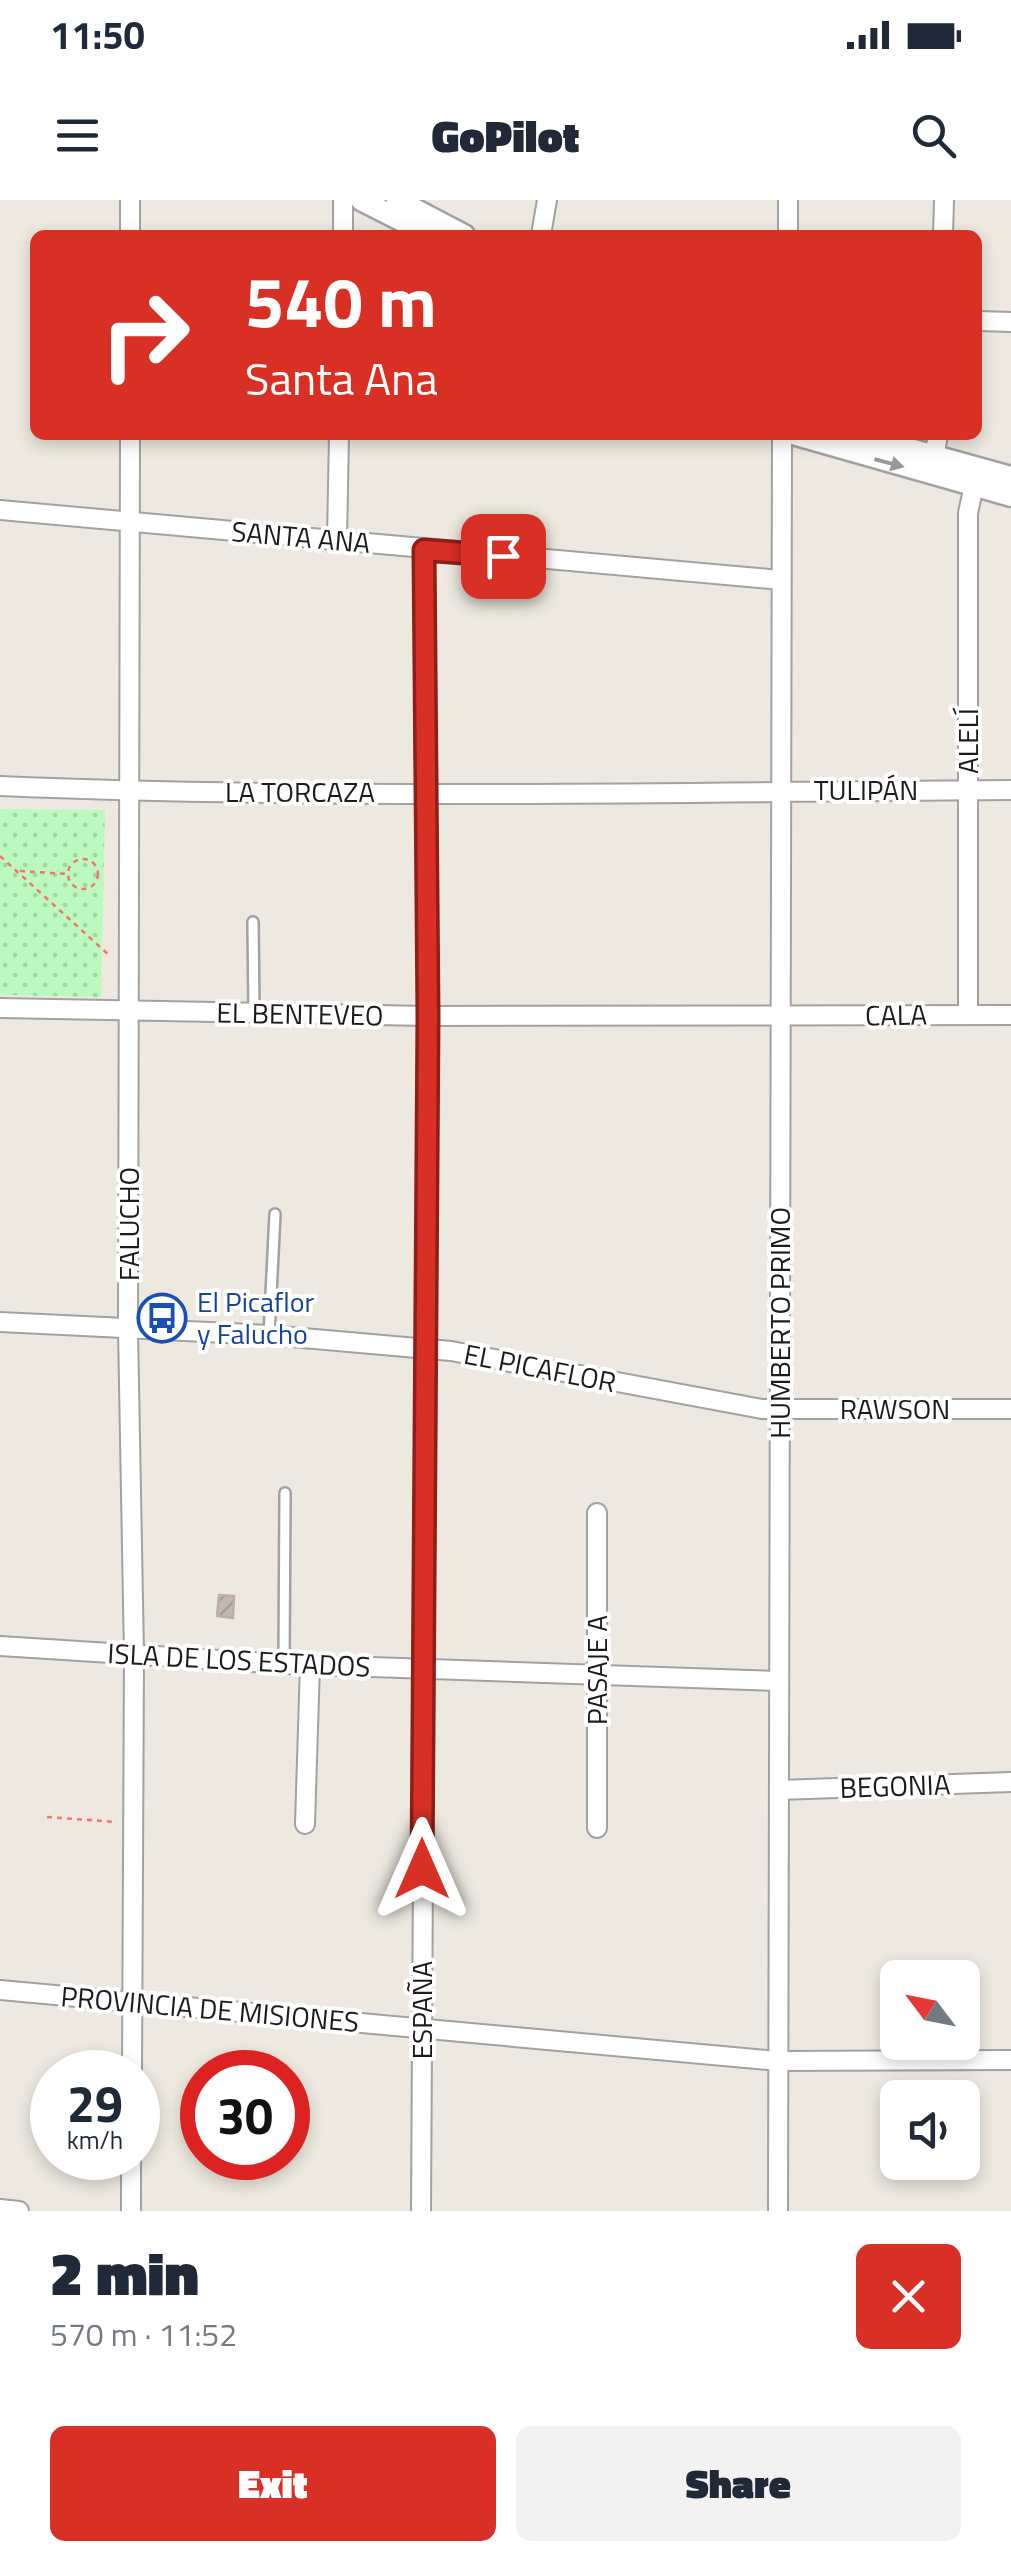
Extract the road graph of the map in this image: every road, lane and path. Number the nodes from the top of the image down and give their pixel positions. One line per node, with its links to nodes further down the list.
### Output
1 (130, 200): 8 (street)
2 (343, 200): 9 (street)
3 (361, 200): 10 (street)
4 (397, 200): 11 (street)
5 (546, 200): 12 (street)
6 (788, 200): 13 (street)
7 (944, 200): 14 (street)
8 (130, 230)
9 (344, 230)
10 (420, 230)
11 (454, 230)
12 (542, 230)
13 (788, 230)
14 (942, 230)
15 (982, 321): 16 (street)
16 (1011, 322)
17 (130, 440): 28 (street, FALUCHO)
18 (339, 440): 29 (street)
19 (782, 440): 31 (street, HUMBERTO PRIMO)
20 (819, 440): 23 (street, one-way to 23)
21 (871, 440): 23 (street)
22 (937, 440): 23 (street)
23 (932, 465): 24 (street)
24 (975, 477): 25 (street); 26 (street); 34 (street, ALELÍ)
25 (1011, 477)
26 (1011, 496)
27 (0, 510): 28 (street, SANTA ANA)
28 (130, 522): 29 (street, SANTA ANA); 36 (street, FALUCHO)
29 (337, 539): 30 (street, SANTA ANA)
30 (424, 550): 31 (street, SANTA ANA); 37 (street, ESPAÑA)
31 (781, 580): 33 (street, HUMBERTO PRIMO)
32 (0, 786): 36 (street, LA TORCAZA)
33 (780, 790): 34 (street, TULIPÁN); 37 (street, LA TORCAZA); 49 (street, HUMBERTO PRIMO)
34 (968, 790): 35 (street, TULIPÁN); 46 (street, ALELÍ)
35 (1011, 790)
36 (129, 791): 37 (street, LA TORCAZA); 42 (street, FALUCHO)
37 (427, 793): 48 (street, ESPAÑA)
38 (0, 856): 39 (path)
39 (17, 871): 40 (path); 42 (path)
40 (68, 874): 40 (path)
41 (253, 922): 45 (lane)
42 (129, 974): 44 (street, FALUCHO)
43 (0, 1008): 44 (street, EL BENTEVEO)
44 (129, 1012): 45 (street, EL BENTEVEO); 52 (street, FALUCHO)
45 (254, 1014): 48 (street, EL BENTEVEO)
46 (968, 1015): 47 (street, CALA); 49 (street, CALA)
47 (1011, 1015)
48 (428, 1016): 49 (street, EL BENTEVEO); 54 (street, ESPAÑA)
49 (780, 1016): 56 (street, HUMBERTO PRIMO)
50 (274, 1214): 53 (lane)
51 (0, 1322): 52 (street, EL PICAFLOR)
52 (128, 1329): 53 (street, EL PICAFLOR); 60 (street, FALUCHO)
53 (269, 1335): 54 (street, EL PICAFLOR)
54 (424, 1348): 56 (street, EL PICAFLOR); 63 (street, ESPAÑA)
55 (1011, 1408): 56 (street, RAWSON)
56 (780, 1410): 65 (street, HUMBERTO PRIMO)
57 (285, 1493): 61 (lane)
58 (597, 1513): 64 (street, PASAJE A)
59 (0, 1646): 60 (street, ISLA DE LOS ESTADOS)
60 (134, 1655): 61 (street, ISLA DE LOS ESTADOS); 69 (street, FALUCHO)
61 (284, 1664): 62 (street, ISLA DE LOS ESTADOS)
62 (310, 1665): 63 (street, ISLA DE LOS ESTADOS); 70 (street)
63 (423, 1670): 64 (street, ISLA DE LOS ESTADOS); 74 (street, ESPAÑA)
64 (597, 1676): 65 (street, ISLA DE LOS ESTADOS); 71 (street, PASAJE A)
65 (778, 1681): 67 (street, HUMBERTO PRIMO)
66 (1011, 1782): 67 (street, BEGONIA)
67 (779, 1790): 77 (street, HUMBERTO PRIMO)
68 (47, 1817): 69 (path)
69 (133, 1823): 73 (street, FALUCHO)
70 (305, 1824)
71 (597, 1828)
72 (0, 1990): 73 (street, PROVINCIA DE MISIONES)
73 (132, 2002): 74 (street, PROVINCIA DE MISIONES); 75 (street, FALUCHO)
74 (422, 2028): 77 (street, PROVINCIA DE MISIONES); 82 (street, ESPAÑA)
75 (132, 2050)
76 (1011, 2060): 77 (street, PROVINCIA DE MISIONES)
77 (778, 2061): 83 (street, HUMBERTO PRIMO)
78 (131, 2180): 81 (street)
79 (0, 2210): 80 (street)
80 (19, 2211)
81 (131, 2211)
82 (421, 2211)
83 (778, 2211)

